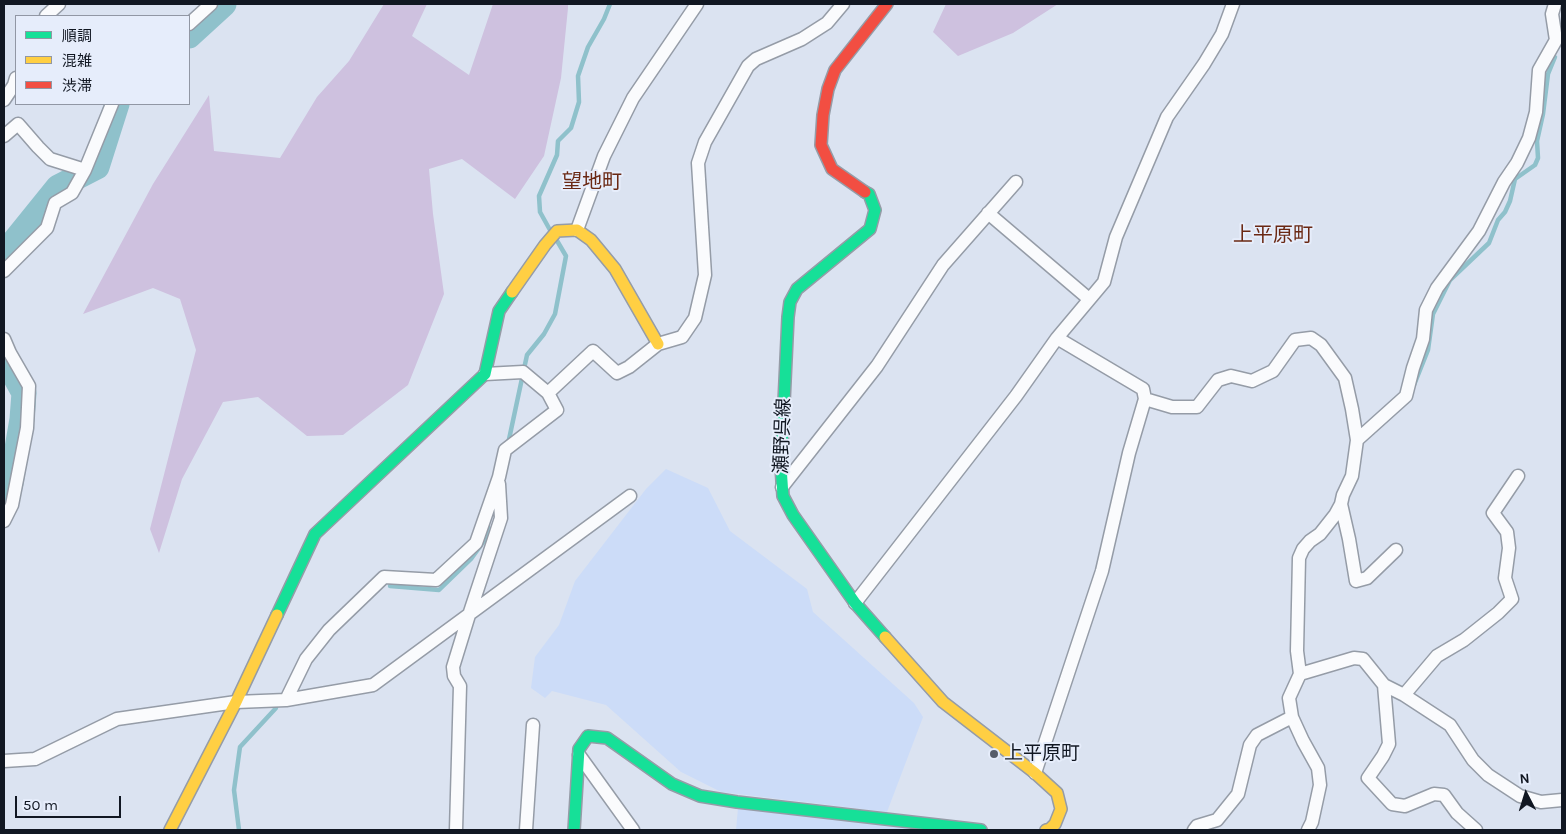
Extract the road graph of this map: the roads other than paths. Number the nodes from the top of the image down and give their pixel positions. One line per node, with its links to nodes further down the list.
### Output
1 (59, 4): 8 (street)
2 (211, 4): 9 (street)
3 (697, 4): 17 (street)
4 (843, 4): 22 (street)
5 (887, 4): 29 (main road, 瀬野呉線)
6 (1233, 4): 19 (street)
7 (1555, 4): 26 (street)
8 (47, 15)
9 (190, 23)
10 (15, 82): 11 (street)
11 (4, 100)
12 (112, 105): 14 (street)
13 (4, 136): 14 (street)
14 (84, 170): 18 (street)
15 (1016, 182): 16 (street)
16 (988, 213): 19 (street); 29 (street)
17 (577, 230): 22 (main road); 23 (main road)
18 (4, 271)
19 (1090, 299): 20 (street)
20 (1057, 338): 25 (street); 34 (street)
21 (4, 339): 32 (street)
22 (658, 344): 24 (street)
23 (486, 374): 24 (street); 40 (main road)
24 (548, 393): 28 (street)
25 (1145, 399): 26 (street); 45 (street)
26 (1357, 440): 31 (street)
27 (1518, 476): 38 (street)
28 (499, 477): 35 (street); 39 (street)
29 (782, 487): 34 (main road, 瀬野呉線)
30 (630, 496): 35 (street)
31 (1341, 504): 33 (street); 36 (street)
32 (4, 521)
33 (1396, 550)
34 (855, 604): 45 (main road, 瀬野呉線)
35 (469, 615): 39 (street); 48 (street)
36 (1300, 674): 37 (street); 41 (street)
37 (1384, 685): 38 (street); 56 (street)
38 (1404, 696): 46 (street)
39 (286, 700): 40 (street)
40 (236, 702): 44 (street); 47 (main road)
41 (1292, 717): 54 (street); 55 (street)
42 (533, 725): 49 (street)
43 (579, 755): 50 (main road); 51 (street); 52 (main road)
44 (4, 761)
45 (1035, 774): 53 (main road, 瀬野呉線)
46 (1562, 800)
47 (170, 830)
48 (456, 830)
49 (526, 830)
50 (574, 830)
51 (633, 830)
52 (981, 830)
53 (1046, 830)
54 (1194, 830)
55 (1308, 830)
56 (1476, 830)

